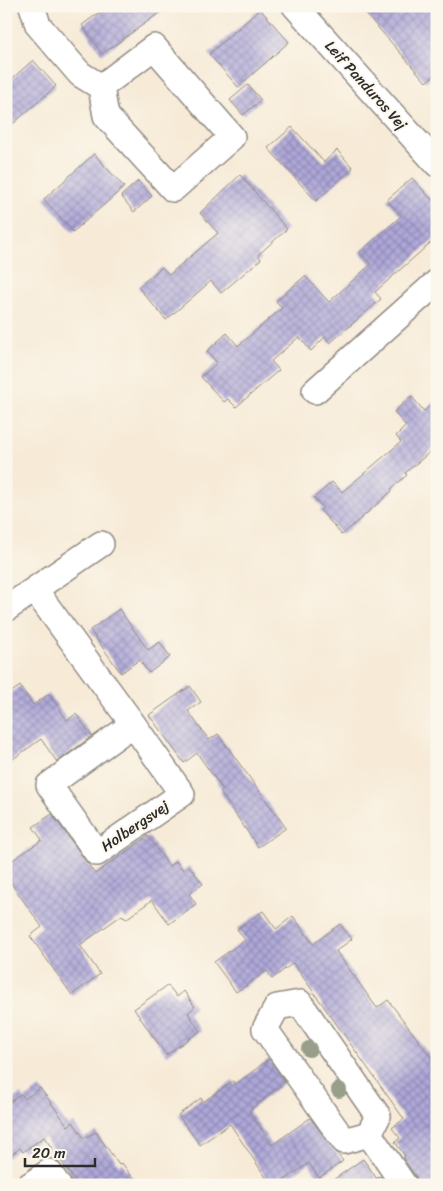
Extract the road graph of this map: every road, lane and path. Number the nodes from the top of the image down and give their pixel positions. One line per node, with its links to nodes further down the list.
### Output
1 (32, 6): 3 (street)
2 (295, 6): 4 (street, Leif Panduros Vej)
3 (101, 87): 3 (street)
4 (437, 164)
5 (437, 282): 6 (street)
6 (315, 391)
7 (101, 544): 8 (street)
8 (35, 590): 9 (street); 10 (street, Holbergsvej)
9 (6, 609)
10 (133, 724): 10 (street, Holbergsvej)
11 (369, 1134): 11 (street); 14 (street)
12 (30, 1185): 13 (street)
13 (58, 1185)
14 (404, 1185)

